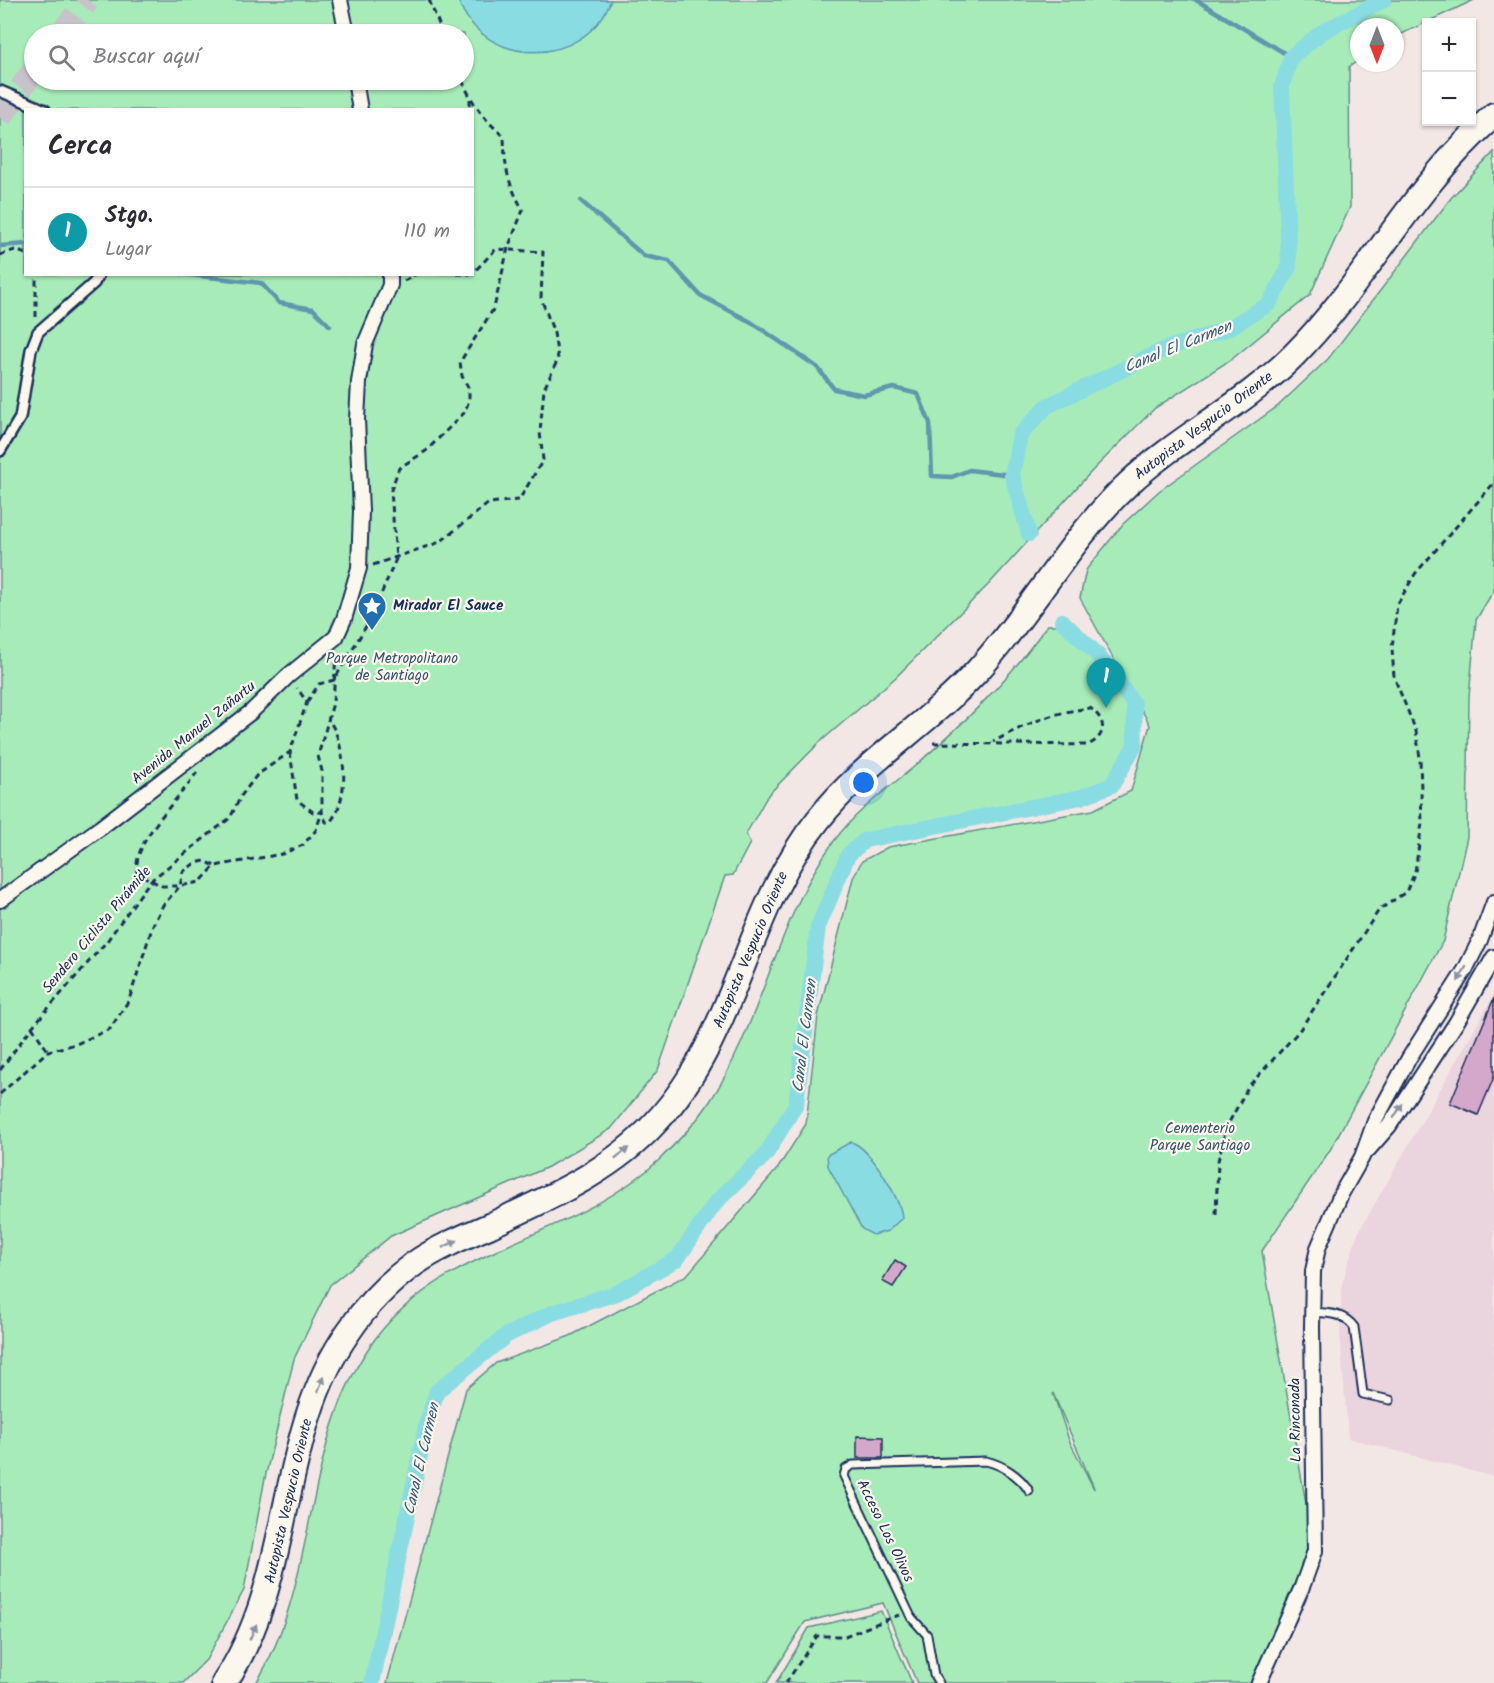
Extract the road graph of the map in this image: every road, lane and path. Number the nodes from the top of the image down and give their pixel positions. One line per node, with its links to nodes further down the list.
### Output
1 (340, 0): 3 (street)
2 (429, 0): 4 (path)
3 (345, 24)
4 (439, 24)
5 (357, 90): 10 (street)
6 (466, 90): 8 (path)
7 (0, 91): 9 (street)
8 (470, 98): 11 (path); 13 (path)
9 (40, 108)
10 (360, 108)
11 (470, 108)
12 (1494, 115): 53 (highway, Autopista Vespucio Oriente, one-way to 12)
13 (508, 248): 16 (path); 23 (path); 23 (path)
14 (24, 253): 15 (path)
15 (0, 255)
16 (474, 271)
17 (36, 276): 20 (path)
18 (98, 276): 20 (street)
19 (390, 276): 24 (street, Avenida Manuel Zañartu)
20 (31, 350): 21 (street)
21 (0, 452)
22 (1494, 483): 48 (path)
23 (396, 559): 24 (path); 27 (path)
24 (359, 568): 25 (street, Avenida Manuel Zañartu)
25 (336, 637): 26 (street, Avenida Manuel Zañartu); 27 (path)
26 (288, 676): 28 (path); 32 (street, Avenida Manuel Zañartu)
27 (334, 680): 28 (path); 29 (path)
28 (307, 702): 33 (path)
29 (328, 719): 34 (path); 34 (path)
30 (993, 742): 30 (path); 31 (path)
31 (933, 743)
32 (207, 744): 36 (path); 38 (street, Avenida Manuel Zañartu)
33 (290, 752): 34 (path); 36 (path, Sendero Ciclista Pirámide)
34 (321, 812): 35 (path)
35 (215, 866): 37 (path); 37 (path)
36 (150, 881): 37 (path); 43 (path, Sendero Ciclista Pirámide)
37 (180, 886): 44 (path)
38 (0, 900)
39 (1494, 902): 41 (street, La Rinconada, one-way to 41)
40 (1494, 957): 42 (street, La Rinconada)
41 (1437, 1012): 42 (street); 47 (street, La Rinconada)
42 (1456, 1023): 47 (street, La Rinconada, one-way to 42)
43 (32, 1027): 44 (path); 45 (path, Sendero Ciclista Pirámide)
44 (48, 1051): 46 (path)
45 (0, 1070)
46 (0, 1094)
47 (1362, 1156): 49 (street, La Rinconada)
48 (1216, 1214)
49 (1312, 1312): 50 (lane); 56 (street, La Rinconada)
50 (1390, 1400)
51 (1029, 1491): 52 (lane, Acceso Los Olivos)
52 (908, 1611): 54 (path); 55 (lane, Acceso Los Olivos)
53 (224, 1683)
54 (786, 1683)
55 (939, 1683)
56 (1259, 1683)

